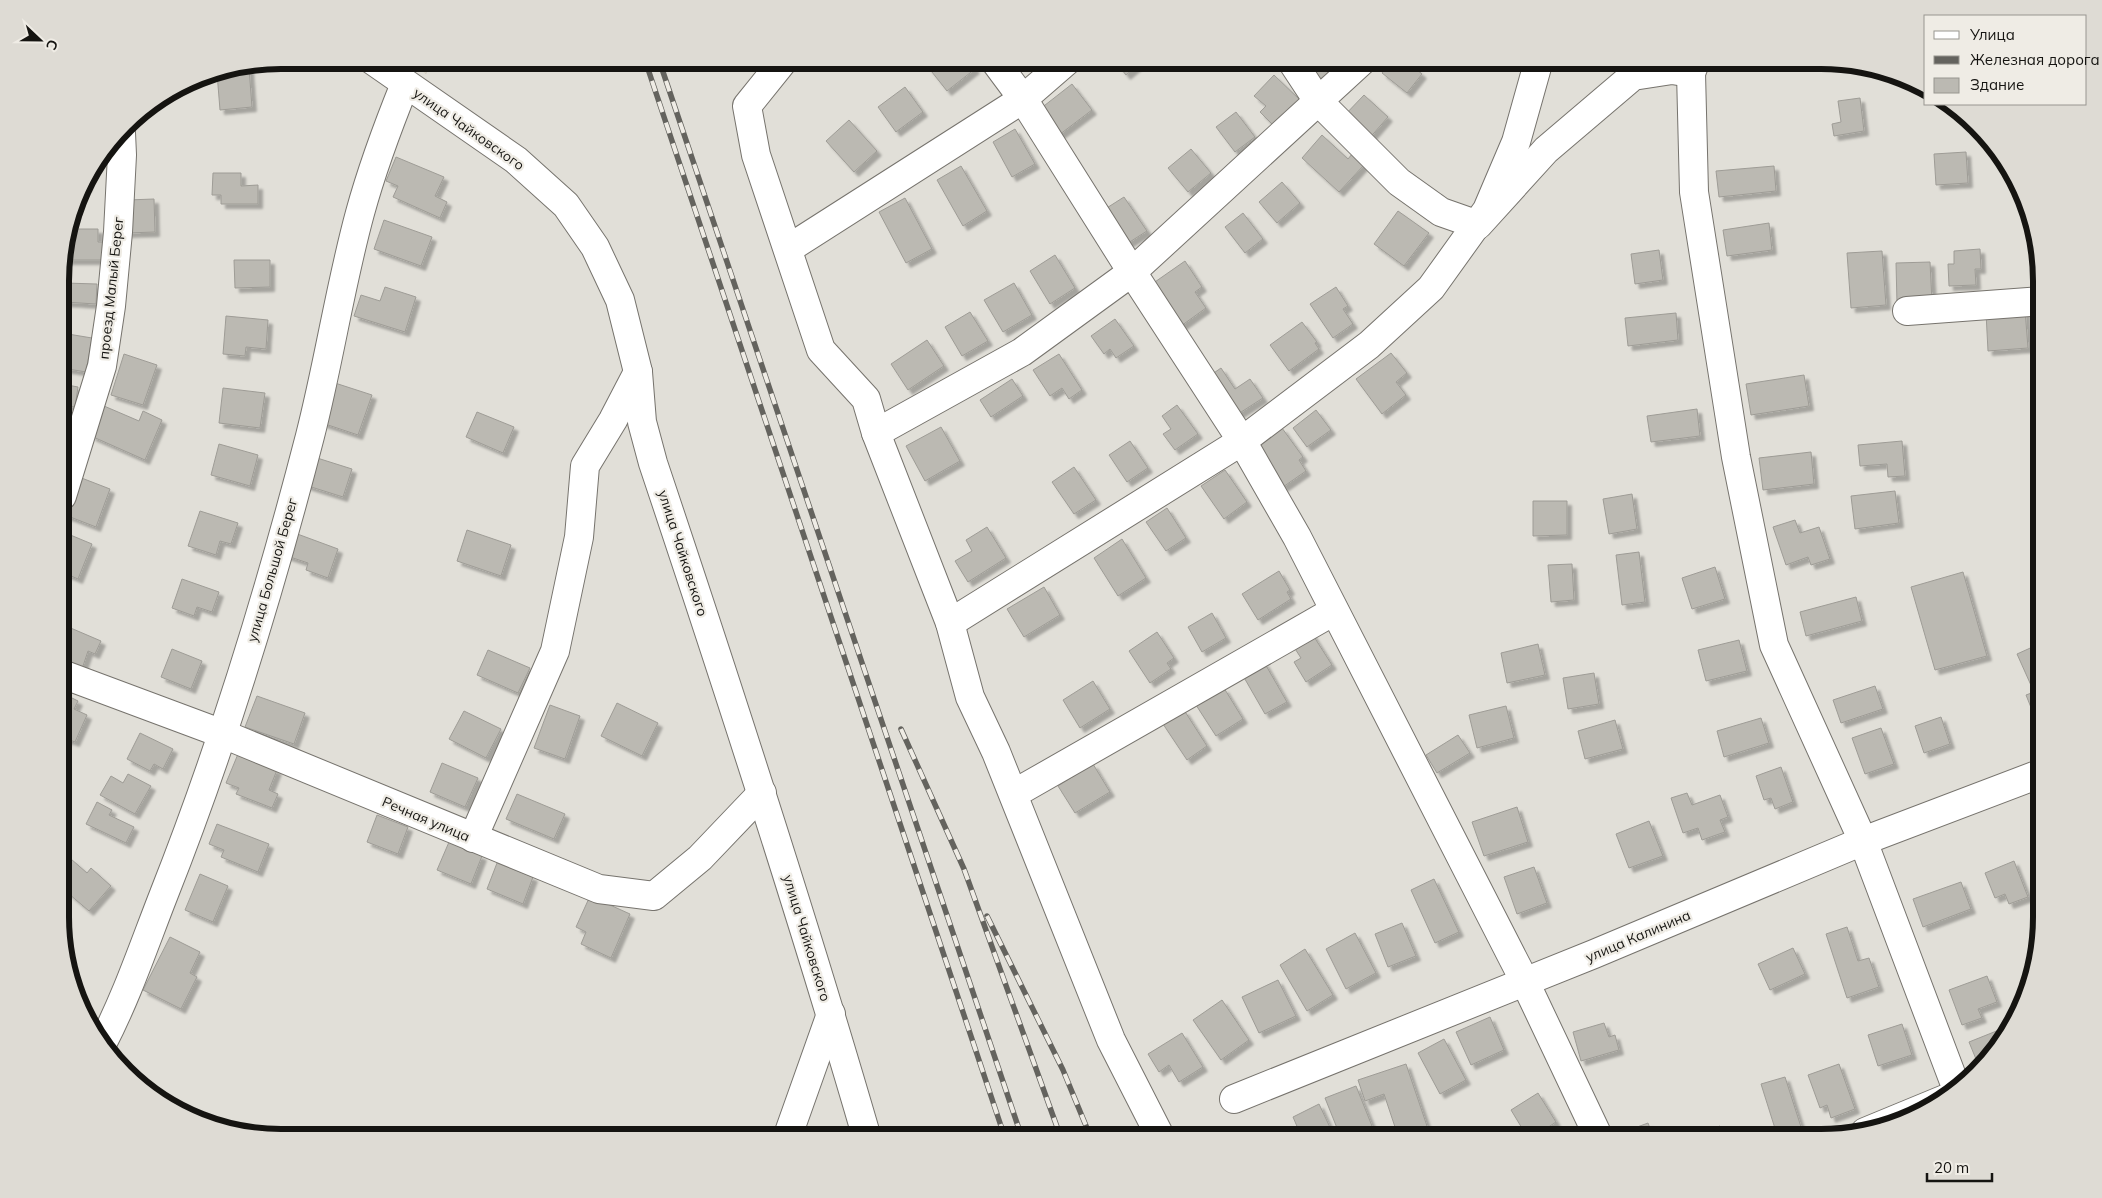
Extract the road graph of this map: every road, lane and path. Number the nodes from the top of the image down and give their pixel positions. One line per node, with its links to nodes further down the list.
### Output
1 (384, 69): 10 (street, улица Чайковского)
2 (777, 69): 15 (street)
3 (1001, 69): 11 (street)
4 (1058, 69): 11 (street)
5 (1297, 69): 12 (street)
6 (1352, 69): 12 (street)
7 (1536, 69): 14 (street)
8 (1675, 69): 14 (street)
9 (1691, 69): 31 (street)
10 (405, 84): 19 (street, улица Чайковского); 26 (street, улица Большой Берег)
11 (1023, 99): 15 (street); 16 (street)
12 (1318, 101): 14 (street); 16 (street)
13 (121, 141): 22 (street, проезд Малый Берег)
14 (1478, 225): 21 (street)
15 (788, 249): 20 (street)
16 (1132, 272): 20 (street); 21 (street)
17 (2033, 302): 18 (street)
18 (1907, 312)
19 (638, 372): 29 (street, улица Чайковского); 30 (street)
20 (876, 433): 24 (street)
21 (1242, 441): 23 (street); 24 (street)
22 (69, 473)
23 (1334, 610): 28 (street); 32 (street)
24 (950, 623): 39 (street)
25 (69, 677): 26 (street, Речная улица)
26 (223, 734): 30 (street, Речная улица); 34 (street, улица Большой Берег)
27 (2033, 776): 31 (street, улица Калинина)
28 (1024, 788)
29 (762, 793): 30 (street, Речная улица); 33 (street, улица Чайковского)
30 (473, 838)
31 (1863, 840): 32 (street, улица Калинина); 35 (street)
32 (1525, 982): 36 (street, улица Калинина); 40 (street)
33 (831, 1014): 37 (street); 38 (street, улица Чайковского)
34 (106, 1037)
35 (1954, 1082)
36 (1234, 1099)
37 (790, 1129)
38 (864, 1129)
39 (1156, 1129)
40 (1595, 1129)

